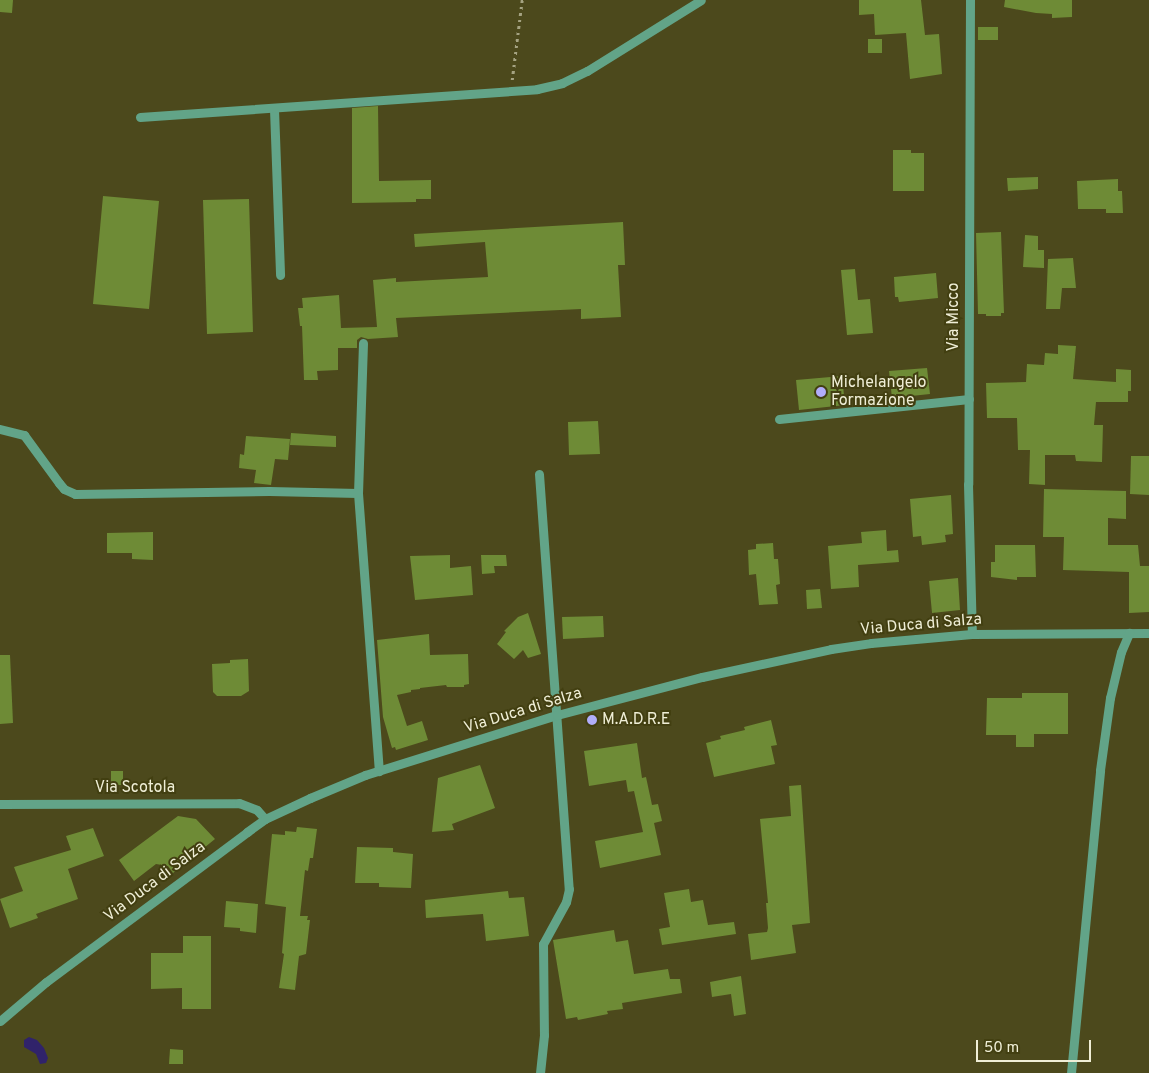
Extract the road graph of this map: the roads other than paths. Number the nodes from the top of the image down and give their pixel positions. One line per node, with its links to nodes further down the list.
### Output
1 (701, 0): 3 (street)
2 (970, 0): 7 (street, Via Micco)
3 (274, 109): 4 (street); 5 (street)
4 (140, 117)
5 (280, 275)
6 (363, 343): 11 (street)
7 (969, 399): 8 (street); 14 (street, Via Micco)
8 (779, 418)
9 (0, 429): 11 (street)
10 (539, 474): 15 (street)
11 (358, 493): 16 (street)
12 (1129, 633): 13 (street, Via Duca di Salza); 14 (street, Via Duca di Salza); 21 (street)
13 (1149, 633)
14 (972, 634): 15 (street, Via Duca di Salza)
15 (557, 715): 16 (street, Via Duca di Salza); 20 (street)
16 (379, 770): 18 (street, Via Duca di Salza)
17 (0, 804): 18 (street, Via Scotola)
18 (265, 819): 19 (street, Via Duca di Salza)
19 (0, 1021)
20 (540, 1073)
21 (1070, 1073)

